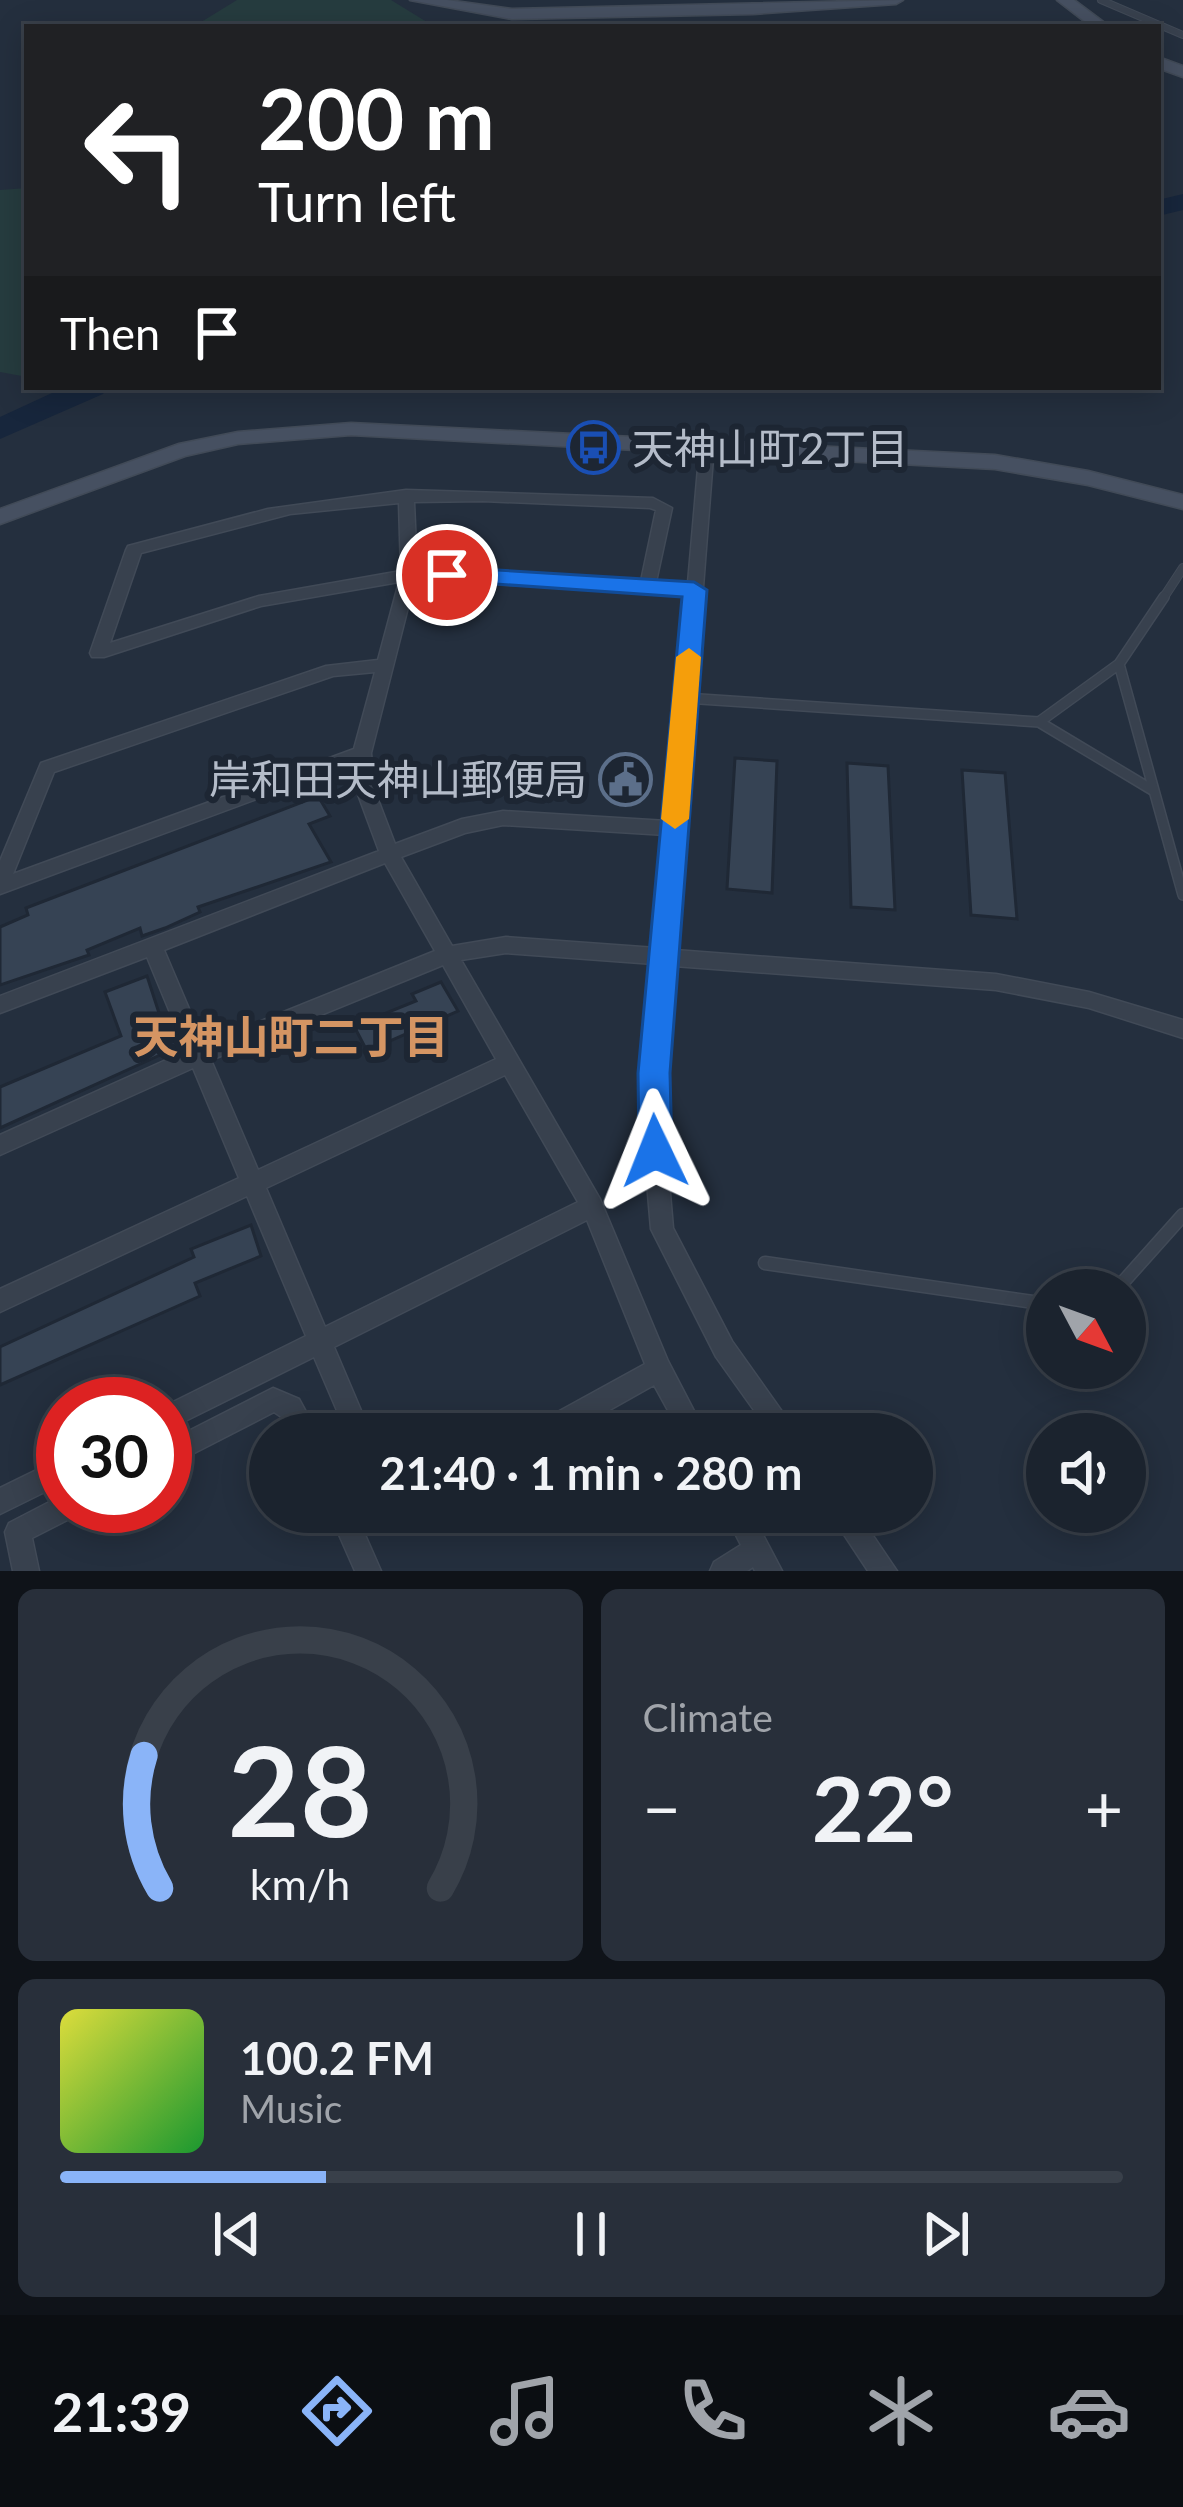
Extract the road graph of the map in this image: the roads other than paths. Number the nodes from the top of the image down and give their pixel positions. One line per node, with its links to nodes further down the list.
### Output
1 (416, 0): 2 (street)
2 (896, 0)
3 (1064, 0): 5 (street)
4 (1101, 0): 6 (lane)
5 (1098, 24)
6 (1157, 24)
7 (706, 445): 9 (street); 10 (street); 14 (street)
8 (406, 495): 12 (street); 12 (street); 13 (street)
9 (1183, 502)
10 (0, 517)
11 (1182, 567): 16 (lane)
12 (409, 574): 13 (street); 15 (street)
13 (649, 584): 14 (street)
14 (694, 590): 17 (street)
15 (386, 664): 19 (street); 23 (street)
16 (1119, 664): 18 (lane); 20 (lane)
17 (685, 698): 18 (lane); 21 (street)
18 (1039, 722): 20 (lane)
19 (362, 753): 22 (street); 23 (street)
20 (1154, 791): 24 (lane)
21 (674, 828): 22 (street); 27 (street)
22 (389, 853): 25 (street); 26 (street)
23 (0, 885)
24 (1183, 895)
25 (152, 946): 28 (street); 30 (street)
26 (450, 954): 27 (street); 30 (street); 31 (street)
27 (663, 956): 29 (street); 47 (street)
28 (0, 1005)
29 (1183, 1029)
30 (200, 1055): 32 (street); 33 (street)
31 (511, 1062): 33 (street); 34 (street)
32 (0, 1145)
33 (252, 1184): 38 (street); 40 (street)
34 (592, 1206): 40 (street); 41 (street)
35 (1183, 1215): 37 (lane)
36 (765, 1263): 39 (lane)
37 (1135, 1269)
38 (0, 1300)
39 (1026, 1301)
40 (317, 1343): 42 (street); 44 (street)
41 (658, 1369): 45 (street); 46 (street)
42 (192, 1406)
43 (296, 1413): 48 (street)
44 (349, 1413)
45 (580, 1413)
46 (682, 1413)
47 (771, 1413)
48 (192, 1442)
49 (36, 1483): 50 (street)
50 (0, 1501)
51 (36, 1523): 56 (street)
52 (351, 1533): 57 (street)
53 (748, 1533): 55 (street)
54 (857, 1533): 59 (street)
55 (763, 1560): 58 (street)
56 (26, 1571)
57 (368, 1571)
58 (723, 1571)
59 (884, 1571)

